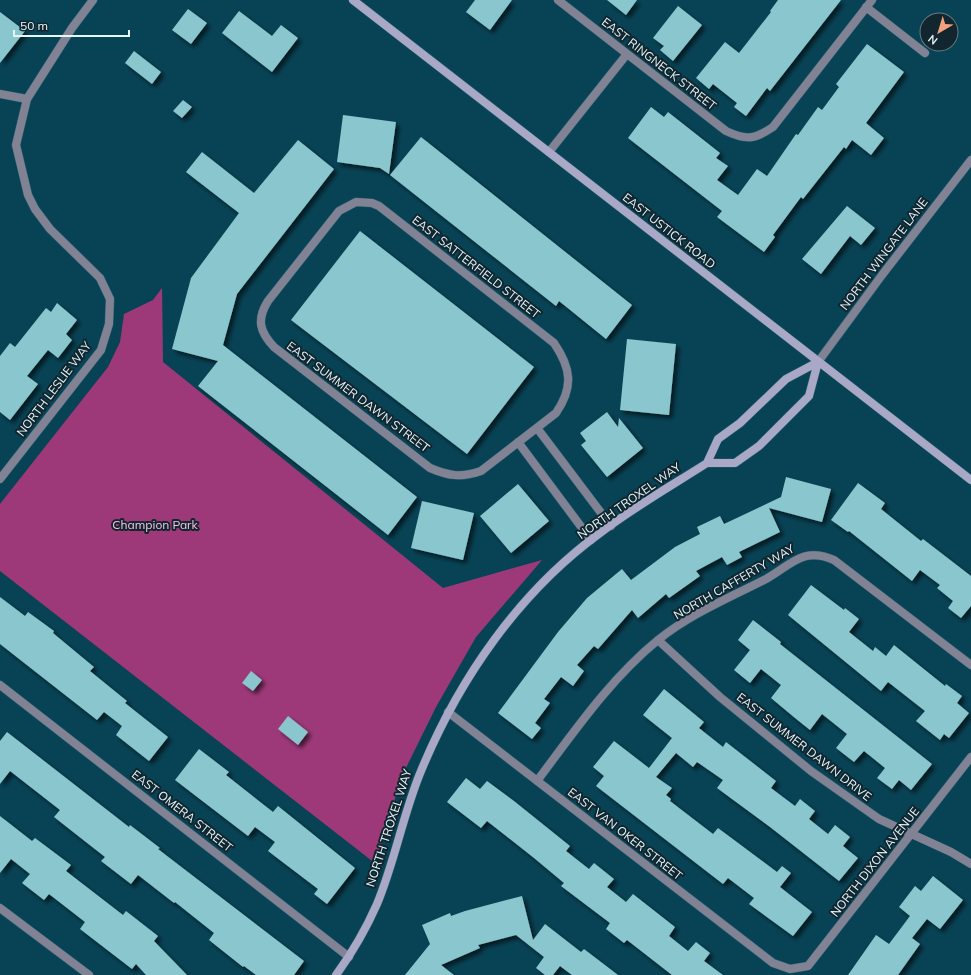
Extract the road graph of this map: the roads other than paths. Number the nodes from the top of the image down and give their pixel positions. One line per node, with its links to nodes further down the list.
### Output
1 (93, 0): 9 (street, NORTH LESLIE WAY)
2 (352, 0): 10 (street, EAST USTICK ROAD)
3 (558, 0): 7 (street, EAST RINGNECK STREET)
4 (872, 0): 5 (street)
5 (866, 7): 6 (street); 7 (street, EAST RINGNECK STREET)
6 (925, 53)
7 (627, 54): 10 (street)
8 (0, 94): 9 (street)
9 (27, 99): 17 (street, NORTH LESLIE WAY)
10 (549, 152): 13 (street, EAST USTICK ROAD)
11 (971, 160): 13 (street, NORTH WINGATE LANE)
12 (260, 325): 14 (street, EAST SATTERFIELD STREET); 15 (street, EAST SUMMER DAWN STREET)
13 (818, 362): 16 (street); 16 (street); 18 (street, EAST USTICK ROAD)
14 (537, 428): 15 (street); 19 (street)
15 (518, 442): 20 (street)
16 (707, 463): 19 (street, NORTH TROXEL WAY)
17 (0, 479)
18 (971, 480)
19 (611, 526): 20 (street, NORTH TROXEL WAY)
20 (591, 540): 24 (street, NORTH TROXEL WAY)
21 (658, 640): 22 (street, NORTH CAFFERTY WAY); 26 (street, NORTH CAFFERTY WAY); 27 (street, EAST SUMMER DAWN DRIVE)
22 (971, 665)
23 (0, 685): 30 (street, EAST OMERA STREET)
24 (448, 712): 26 (street, EAST VAN OKER STREET); 30 (street, NORTH TROXEL WAY)
25 (971, 757): 27 (street, NORTH DIXON AVENUE)
26 (538, 781): 31 (street, EAST VAN OKER STREET)
27 (911, 836): 28 (street, EAST SUMMER DAWN DRIVE); 31 (street, NORTH DIXON AVENUE)
28 (971, 864)
29 (0, 908): 32 (street)
30 (349, 957): 33 (street, NORTH TROXEL WAY)
31 (790, 969)
32 (90, 975)
33 (336, 975)

